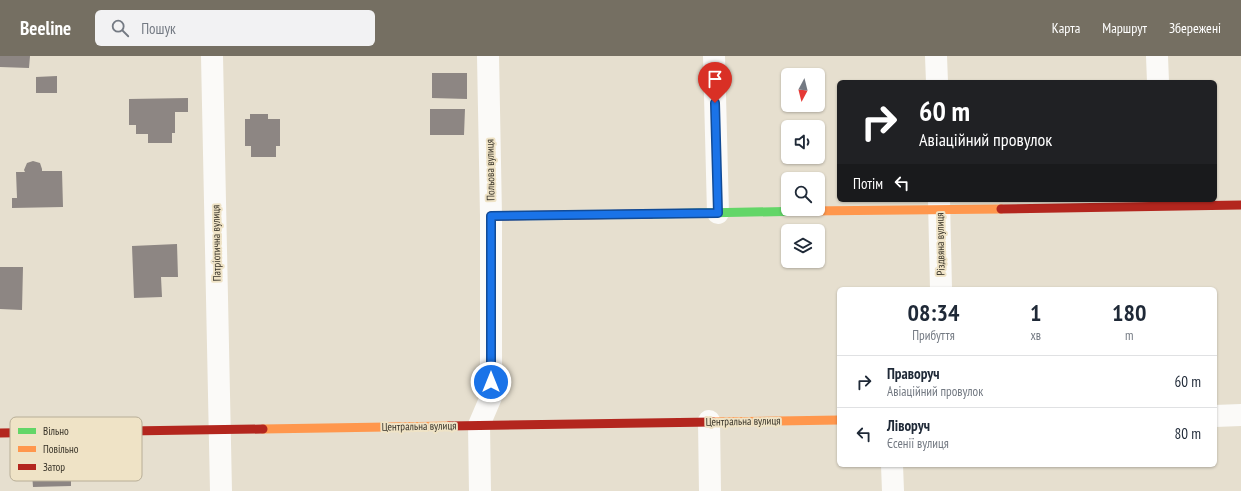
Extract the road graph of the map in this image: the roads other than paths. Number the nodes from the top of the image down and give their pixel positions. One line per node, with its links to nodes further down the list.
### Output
1 (212, 56): 19 (street, Патріотична вулиця)
2 (488, 56): 12 (street, Польова вулиця)
3 (714, 56): 11 (street)
4 (936, 56): 6 (street)
5 (1157, 56): 7 (street)
6 (937, 80)
7 (1158, 80)
8 (1160, 203): 9 (street); 10 (street)
9 (939, 205): 11 (street); 13 (street, Різдвяна вулиця)
10 (1241, 205)
11 (718, 213): 12 (street)
12 (491, 216): 18 (street, Польова вулиця)
13 (941, 287)
14 (1241, 415): 15 (street)
15 (1217, 416)
16 (837, 420): 17 (street, Центральна вулиця)
17 (709, 421): 18 (street, Центральна вулиця); 26 (street)
18 (478, 425): 19 (street, Центральна вулиця); 25 (street)
19 (220, 429): 20 (street, Центральна вулиця); 24 (street, Патріотична вулиця)
20 (142, 430)
21 (0, 433): 22 (street, Центральна вулиця)
22 (10, 433)
23 (892, 467): 27 (street)
24 (221, 491)
25 (480, 491)
26 (710, 491)
27 (893, 491)

